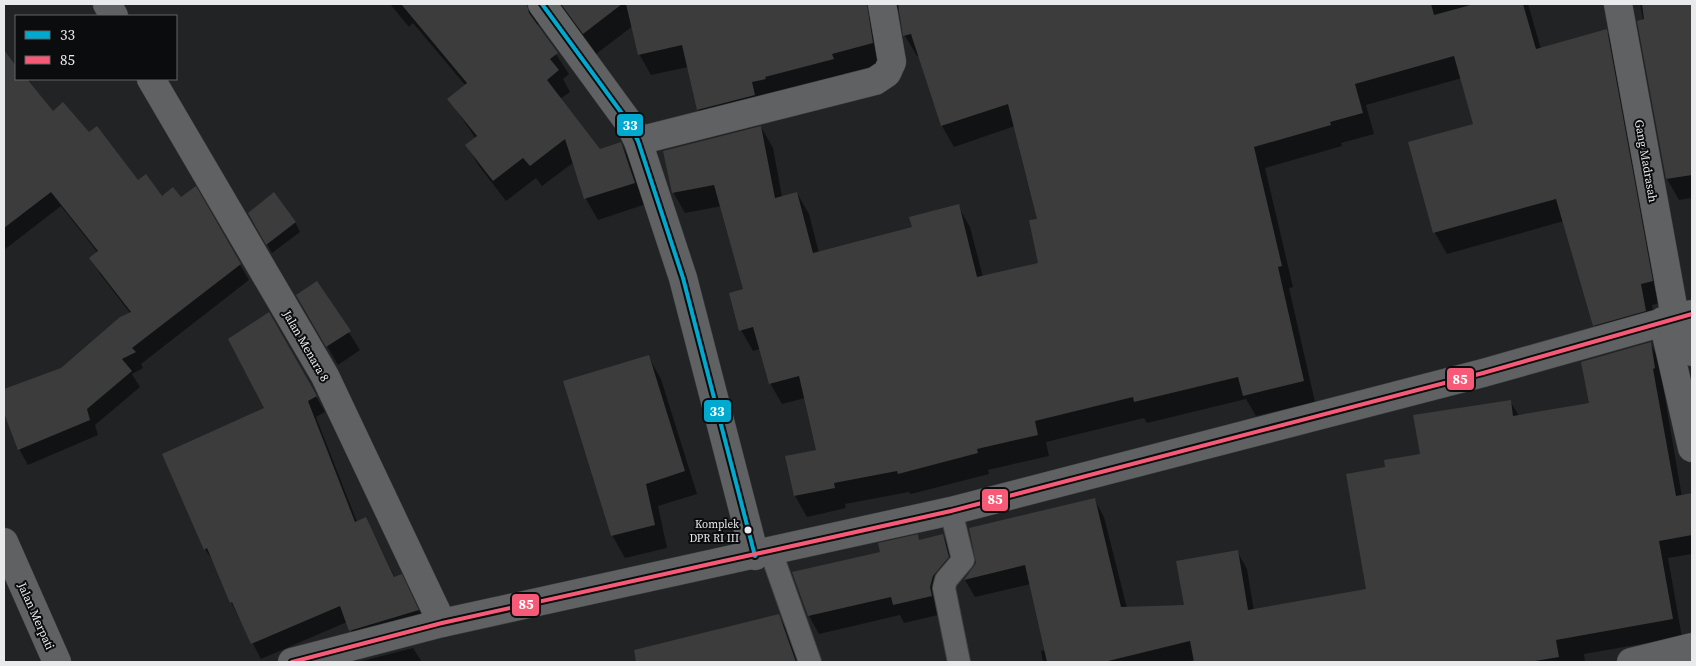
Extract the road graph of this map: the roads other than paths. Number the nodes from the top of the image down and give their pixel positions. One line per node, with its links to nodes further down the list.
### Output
1 (107, 4): 5 (street)
2 (542, 4): 7 (street)
3 (882, 4): 7 (street)
4 (1618, 4): 8 (street, Gang Madrasah)
5 (113, 15)
6 (152, 80): 14 (street, Jalan Menara 8)
7 (638, 141): 13 (street)
8 (1679, 317): 9 (street); 10 (street); 11 (street)
9 (1692, 352)
10 (1692, 448)
11 (951, 511): 13 (street); 19 (lane)
12 (4, 542): 16 (street, Jalan Merpati)
13 (763, 554): 14 (street); 18 (lane)
14 (442, 623): 17 (street)
15 (1692, 647): 20 (street)
16 (57, 662)
17 (293, 662)
18 (810, 662)
19 (959, 662)
20 (1631, 662)

